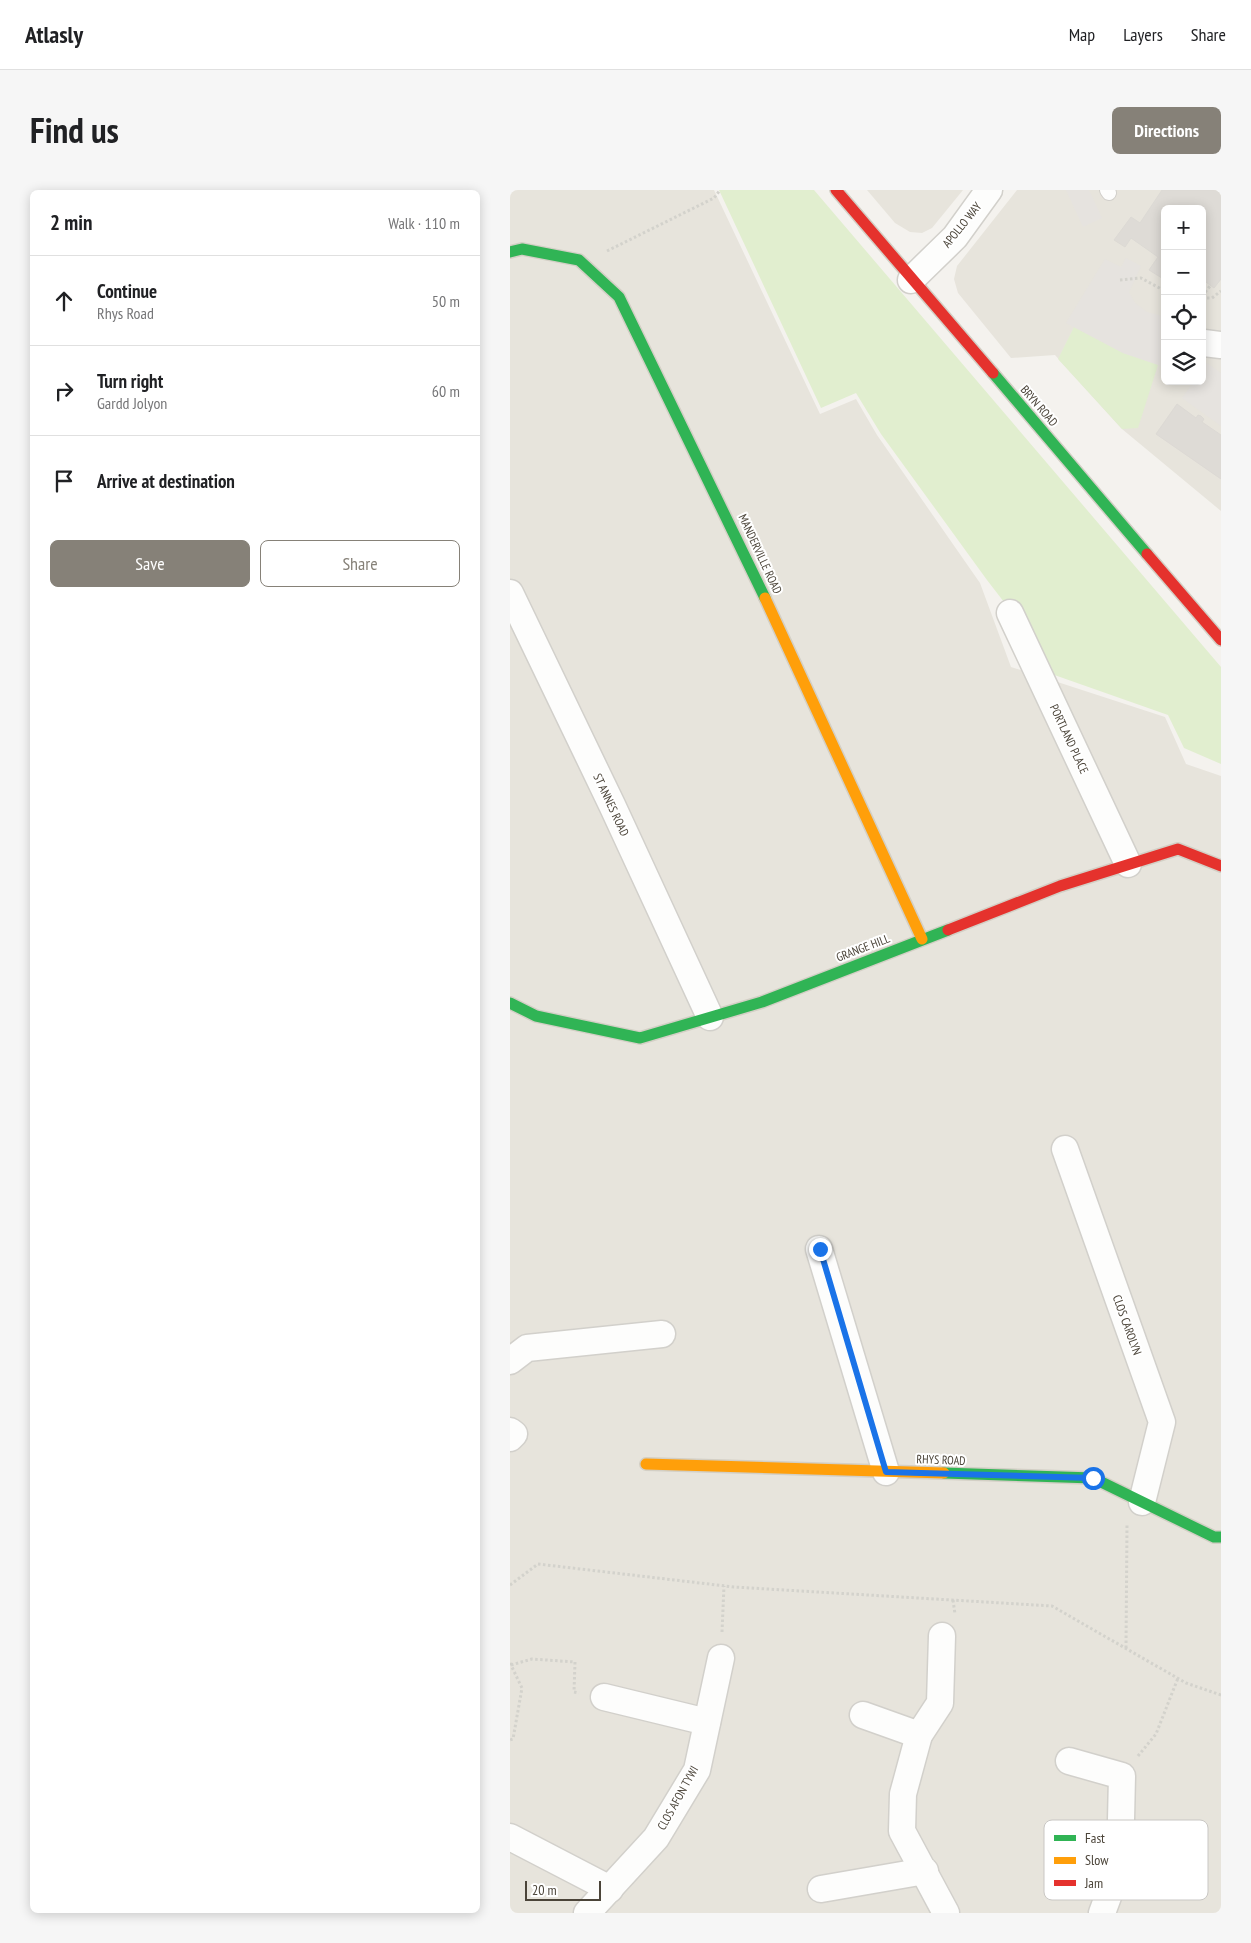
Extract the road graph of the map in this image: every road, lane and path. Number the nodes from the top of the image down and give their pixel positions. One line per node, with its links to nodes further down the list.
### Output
1 (720, 190): 5 (path)
2 (836, 190): 6 (street, BRYN ROAD)
3 (989, 190): 6 (street, APOLLO WAY)
4 (510, 252): 18 (street, MANDERVILLE ROAD)
5 (607, 252)
6 (911, 280): 15 (street, BRYN ROAD)
7 (1120, 280): 9 (path)
8 (1210, 286): 11 (path)
9 (1161, 289)
10 (1221, 292): 12 (path)
11 (1203, 295)
12 (1206, 297)
13 (510, 593): 20 (street, ST ANNES ROAD)
14 (1010, 613): 16 (street, PORTLAND PLACE)
15 (1221, 640)
16 (1128, 864): 17 (street, GRANGE HILL); 18 (street, GRANGE HILL)
17 (1221, 866)
18 (922, 939): 20 (street, GRANGE HILL)
19 (510, 1003): 20 (street, GRANGE HILL)
20 (710, 1017)
21 (1064, 1149): 29 (street, CLOS CAROLYN)
22 (820, 1249): 28 (street)
23 (662, 1334): 24 (street)
24 (510, 1361)
25 (510, 1431): 26 (street)
26 (510, 1438)
27 (646, 1464): 28 (street, RHYS ROAD)
28 (886, 1472): 29 (street, RHYS ROAD)
29 (1142, 1502): 30 (street, RHYS ROAD); 34 (path)
30 (1221, 1537)
31 (510, 1584): 32 (path)
32 (724, 1586): 34 (path); 35 (path)
33 (942, 1636): 42 (street)
34 (1126, 1649): 37 (path)
35 (720, 1658): 41 (street, CLOS AFON TYWI)
36 (511, 1664): 39 (path); 43 (path)
37 (1178, 1678): 38 (path); 45 (path)
38 (1221, 1695)
39 (604, 1697): 41 (street)
40 (863, 1716): 42 (street)
41 (706, 1722): 49 (street, CLOS AFON TYWI)
42 (920, 1735): 48 (street)
43 (510, 1740)
44 (1069, 1760): 45 (street)
45 (1122, 1776): 46 (street)
46 (1121, 1820)
47 (510, 1837): 49 (street)
48 (925, 1871): 50 (street); 53 (street)
49 (610, 1889): 52 (street, CLOS AFON TYWI)
50 (821, 1889)
51 (1107, 1900): 54 (street)
52 (587, 1913)
53 (946, 1913)
54 (1102, 1913)

